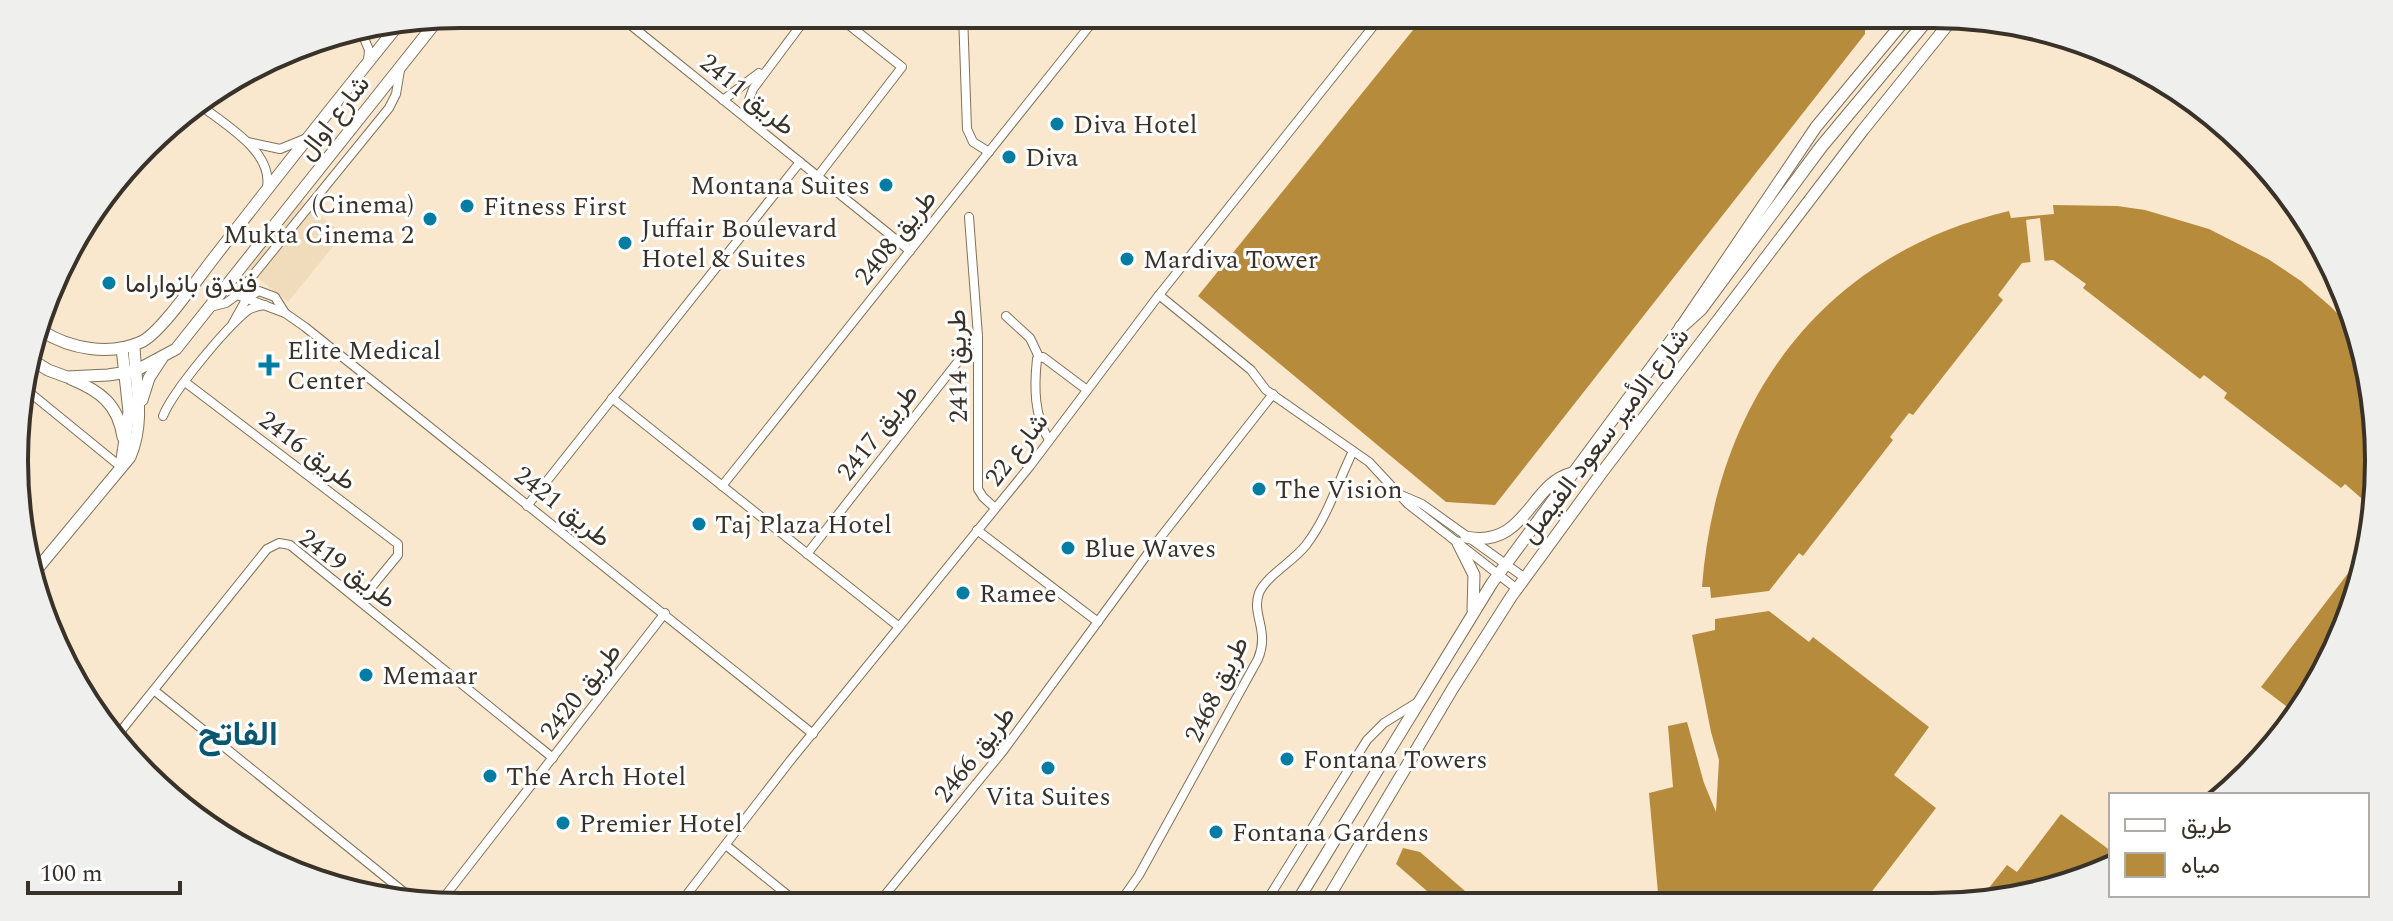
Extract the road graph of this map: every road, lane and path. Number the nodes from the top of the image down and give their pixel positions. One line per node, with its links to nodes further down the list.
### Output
1 (634, 28): 16 (street, طريق 2411)
2 (795, 28): 13 (street)
3 (853, 28): 23 (street)
4 (963, 28): 21 (street)
5 (1088, 28): 21 (street, طريق 2408)
6 (1372, 28): 28 (street, شارع 22)
7 (1895, 28): 34 (street, شارع الأمير سعود الفيصل)
8 (1920, 28): 34 (main road)
9 (1945, 28): 64 (street, شارع الأمير سعود الفيصل)
10 (431, 29): 15 (street, شارع اوال)
11 (391, 34): 14 (street, شارع اوال)
12 (364, 39): 14 (street)
13 (769, 64): 16 (street); 18 (street)
14 (367, 65): 19 (street, شارع اوال)
15 (401, 67): 27 (street); 31 (street, شارع اوال)
16 (723, 100): 18 (street, طريق 2411)
17 (207, 110): 20 (street)
18 (751, 122): 22 (street, طريق 2411)
19 (309, 137): 20 (street); 24 (street, شارع اوال)
20 (247, 142): 24 (street)
21 (989, 152): 26 (street, طريق 2408)
22 (800, 162): 23 (street, طريق 2411); 48 (street)
23 (818, 176): 26 (street, طريق 2411)
24 (266, 191): 38 (street, شارع اوال)
25 (969, 217): 37 (street, طريق 2414)
26 (910, 251): 56 (street, طريق 2408)
27 (237, 295): 29 (street, طريق 2421); 31 (street)
28 (1159, 295): 45 (street, شارع 22); 46 (street)
29 (247, 298): 30 (street, طريق 2421); 32 (street, طريق 2421); 35 (street)
30 (266, 304): 32 (street, طريق 2421); 35 (street)
31 (210, 307): 40 (street, شارع اوال)
32 (285, 313): 57 (street, طريق 2421)
33 (1006, 316): 39 (street)
34 (1681, 327): 55 (street, شارع الأمير سعود الفيصل)
35 (229, 329): 44 (street)
36 (47, 334): 38 (street)
37 (978, 336): 58 (street, طريق 2414); 61 (street, طريق 2417)
38 (128, 346): 42 (street)
39 (1039, 357): 45 (street); 51 (street)
40 (162, 358): 42 (street, شارع اوال); 49 (street)
41 (39, 364): 43 (street, شارع اوال)
42 (130, 372): 43 (street, شارع اوال); 49 (street); 52 (street)
43 (67, 377): 52 (street)
44 (185, 382): 50 (street); 66 (street, طريق 2416)
45 (1087, 390): 51 (street, شارع 22)
46 (1273, 394): 53 (street); 69 (street, طريق 2466)
47 (33, 395): 54 (street)
48 (612, 398): 56 (street); 57 (street)
49 (141, 409): 54 (street)
50 (163, 416)
51 (1049, 440): 58 (street, شارع 22)
52 (124, 444): 54 (street)
53 (1353, 451): 60 (street); 82 (street, طريق 2468)
54 (121, 467): 62 (street)
55 (1572, 473): 60 (street); 63 (street, شارع الأمير سعود الفيصل)
56 (722, 486): 61 (street)
57 (527, 506): 67 (street, طريق 2421)
58 (995, 508): 59 (street, شارع 22)
59 (977, 530): 69 (street); 70 (street, شارع 22)
60 (1462, 540): 63 (street); 68 (street)
61 (807, 554): 70 (street)
62 (41, 564)
63 (1501, 569): 64 (street); 65 (street); 68 (street, شارع الأمير سعود الفيصل)
64 (1525, 578): 65 (street, شارع الأمير سعود الفيصل)
65 (1517, 589): 85 (street, شارع الأمير سعود الفيصل)
66 (361, 600): 71 (street, طريق 2419); 75 (street, طريق 2419)
67 (665, 613): 74 (street, طريق 2421); 75 (street, طريق 2420)
68 (1472, 613): 72 (street, شارع الأمير سعود الفيصل)
69 (1098, 622): 81 (street, طريق 2466)
70 (898, 626): 74 (street, شارع 22)
71 (155, 691): 73 (street, طريق 2419); 77 (street)
72 (1418, 701): 83 (street); 84 (street, شارع الأمير سعود الفيصل)
73 (122, 730)
74 (813, 734): 76 (street, شارع 22)
75 (553, 758): 78 (street, طريق 2420)
76 (727, 846): 79 (street, شارع 22); 80 (street)
77 (399, 888)
78 (448, 893)
79 (689, 893)
80 (785, 893)
81 (887, 893)
82 (1126, 893)
83 (1271, 893)
84 (1302, 893)
85 (1331, 893)

